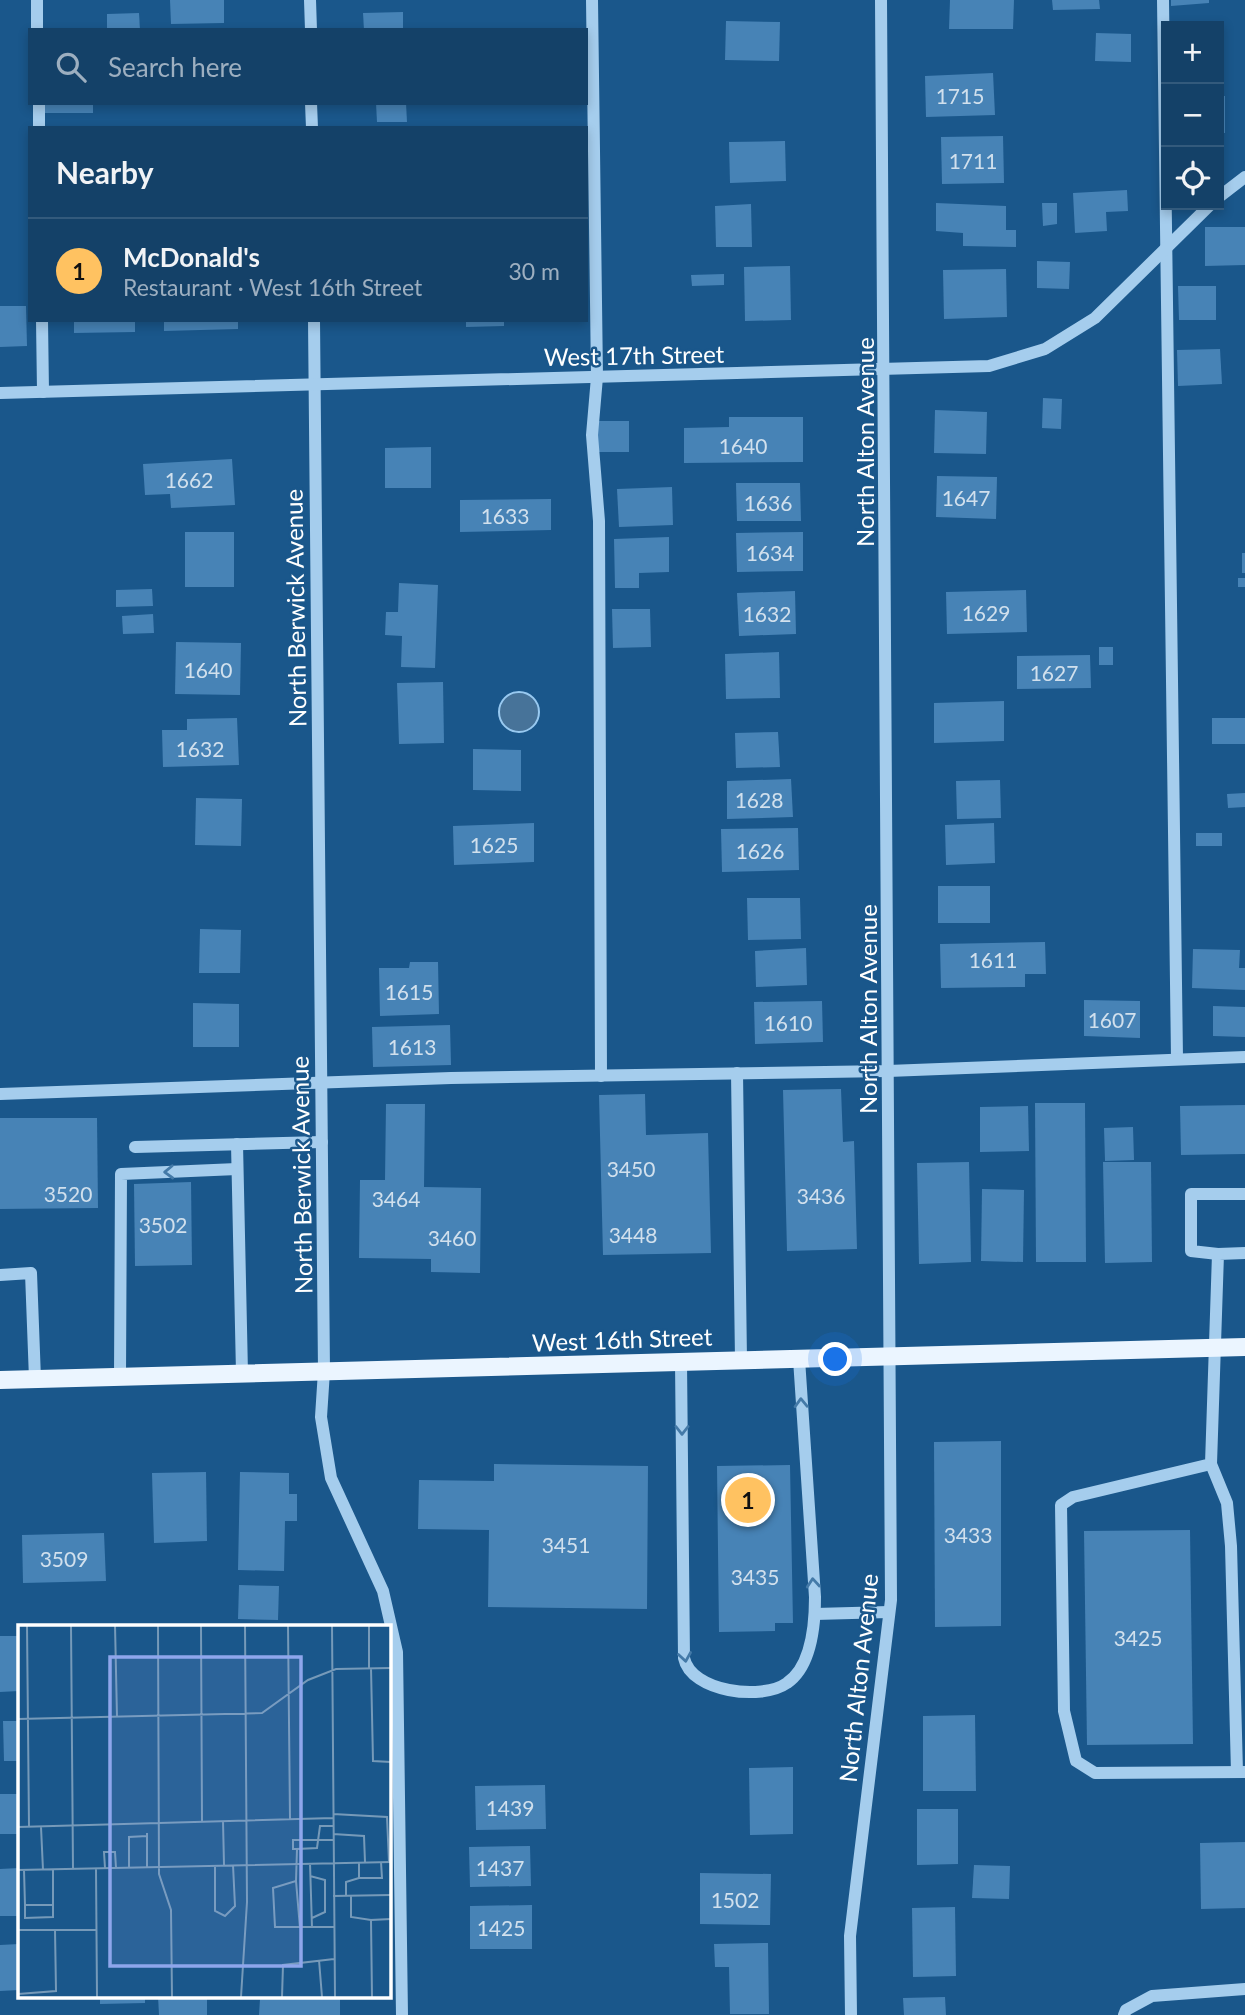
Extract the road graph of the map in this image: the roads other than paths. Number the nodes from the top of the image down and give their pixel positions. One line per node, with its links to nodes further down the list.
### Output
1 (37, 0): 6 (street)
2 (310, 0): 7 (street)
3 (592, 0): 19 (street)
4 (881, 0): 18 (street, North Alton Avenue)
5 (1163, 0): 15 (street)
6 (37, 28)
7 (311, 28)
8 (38, 105): 10 (street)
9 (311, 105): 11 (street)
10 (39, 126)
11 (312, 126)
12 (1245, 177): 13 (street)
13 (1224, 193)
14 (1205, 210): 15 (street, West 17th Street)
15 (1166, 250): 18 (street, West 17th Street); 24 (street)
16 (42, 322): 21 (street)
17 (314, 322): 20 (street, North Berwick Avenue)
18 (885, 370): 19 (street, West 17th Street); 25 (street, North Alton Avenue)
19 (597, 377): 20 (street, West 17th Street); 27 (street)
20 (314, 384): 21 (street, West 17th Street); 28 (street, North Berwick Avenue)
21 (43, 391): 22 (street, West 17th Street)
22 (0, 393)
23 (1245, 1057): 24 (street)
24 (1177, 1058): 25 (street)
25 (888, 1070): 26 (street); 40 (street, North Alton Avenue)
26 (737, 1073): 27 (street); 42 (street)
27 (601, 1076): 28 (street)
28 (321, 1082): 29 (street); 30 (street, North Berwick Avenue)
29 (0, 1094)
30 (322, 1142): 31 (street); 44 (street, North Berwick Avenue)
31 (237, 1144): 32 (street); 33 (street)
32 (135, 1147)
33 (237, 1170): 45 (street); 46 (street, one-way to 46)
34 (1245, 1194): 36 (street)
35 (1245, 1253): 36 (street)
36 (1218, 1254): 38 (street)
37 (0, 1275): 47 (street)
38 (1215, 1348): 39 (main road, West 16th Street); 40 (main road, West 16th Street); 49 (street)
39 (1245, 1348)
40 (890, 1357): 41 (main road, West 16th Street); 50 (street, North Alton Avenue)
41 (799, 1359): 42 (main road, West 16th Street); 51 (street, one-way to 41)
42 (741, 1360): 43 (main road, West 16th Street)
43 (681, 1362): 44 (main road, West 16th Street); 51 (street, one-way to 51)
44 (324, 1371): 45 (main road, West 16th Street); 54 (street, North Berwick Avenue)
45 (242, 1373): 46 (main road, West 16th Street)
46 (120, 1377): 47 (main road, West 16th Street)
47 (35, 1379): 48 (main road, West 16th Street)
48 (0, 1380)
49 (1211, 1464): 52 (street); 52 (street)
50 (889, 1612): 51 (street); 55 (street, North Alton Avenue)
51 (815, 1614)
52 (1241, 1772)
53 (1245, 1989): 56 (street)
54 (402, 2015)
55 (851, 2015)
56 (1124, 2015)

